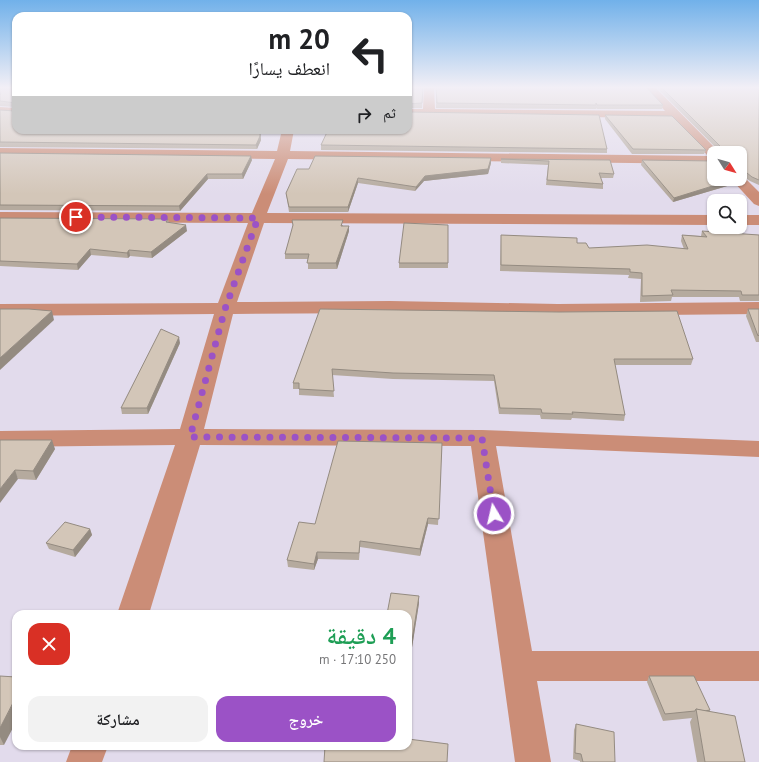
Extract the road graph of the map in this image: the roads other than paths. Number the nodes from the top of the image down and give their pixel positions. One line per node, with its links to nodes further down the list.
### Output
1 (683, 123): 3 (street)
2 (287, 134): 5 (street)
3 (707, 147)
4 (0, 152): 5 (street)
5 (283, 156): 6 (street); 10 (street)
6 (707, 160)
7 (745, 186): 8 (street)
8 (759, 201)
9 (0, 217): 10 (street)
10 (258, 218): 11 (street); 15 (street)
11 (707, 220)
12 (747, 220): 13 (street)
13 (759, 220)
14 (759, 308): 15 (street)
15 (225, 309): 16 (street); 17 (street)
16 (0, 310)
17 (190, 437): 18 (street); 19 (street); 21 (street)
18 (482, 438): 20 (street); 22 (street)
19 (0, 439)
20 (759, 449)
21 (134, 610)
22 (518, 666): 23 (street); 26 (street)
23 (759, 666)
24 (88, 750): 25 (street)
25 (84, 762)
26 (533, 762)

